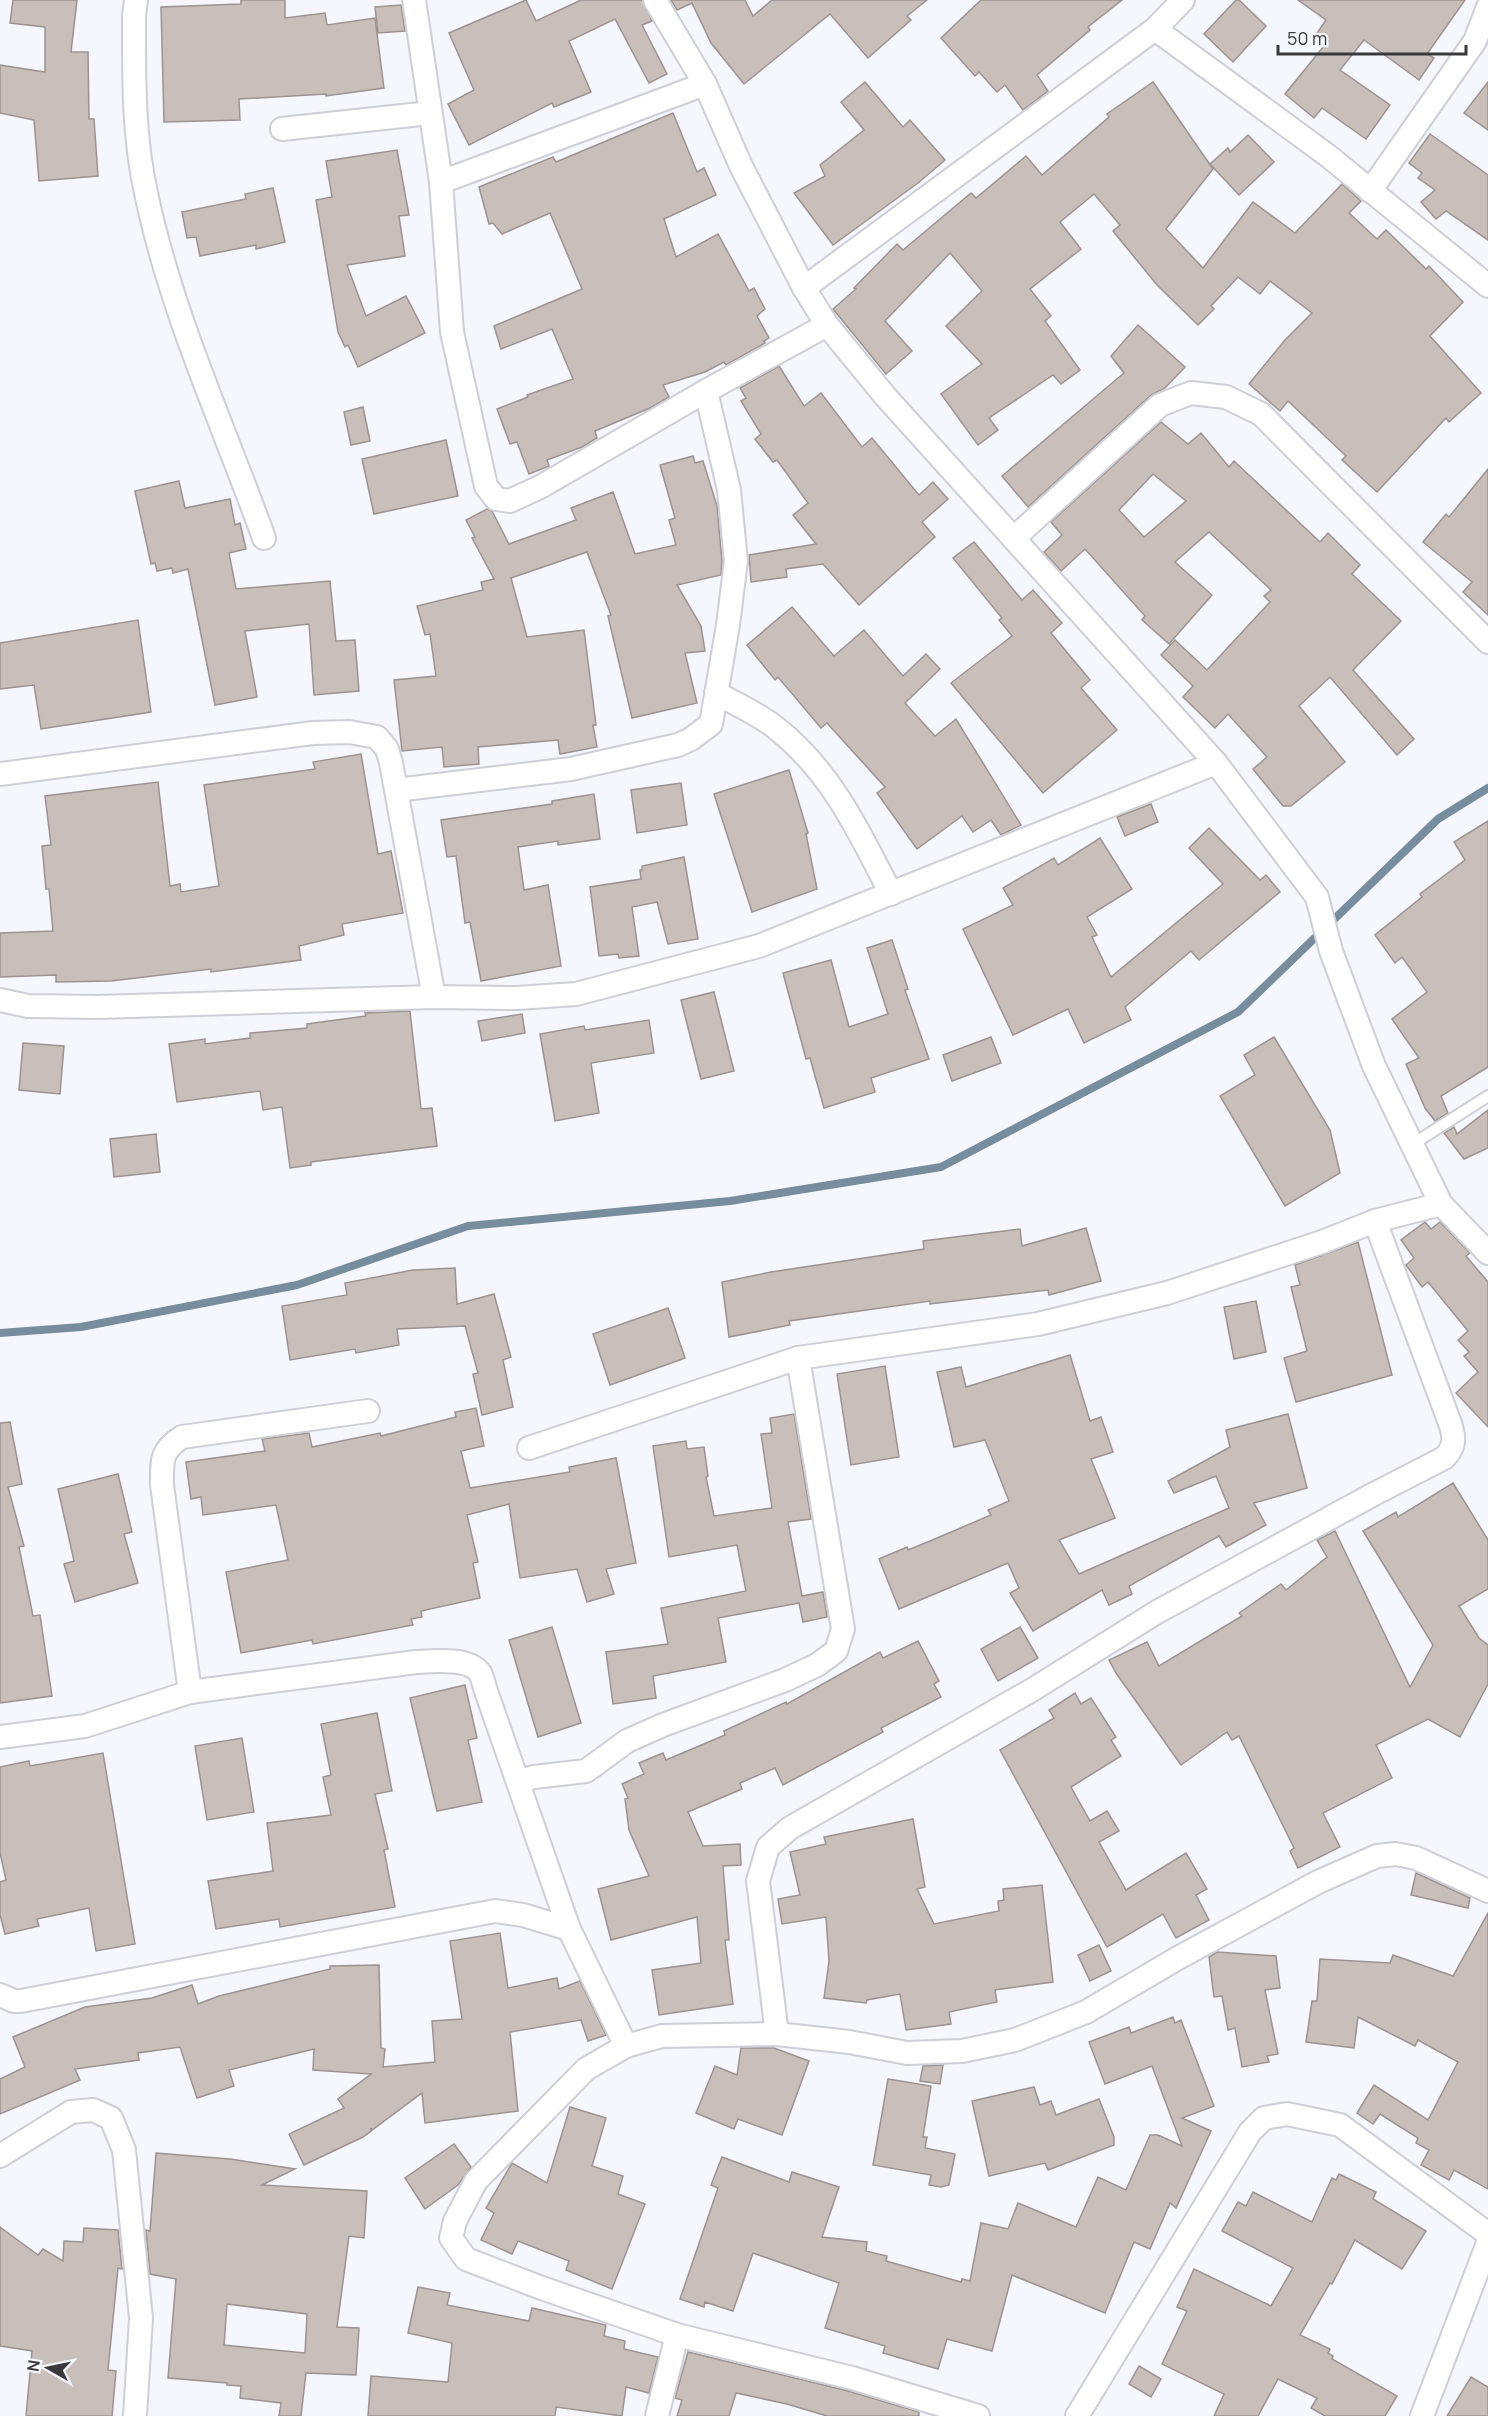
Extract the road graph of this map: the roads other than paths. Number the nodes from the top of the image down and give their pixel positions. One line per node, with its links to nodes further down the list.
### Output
1 (136, 0): 16 (street)
2 (414, 0): 8 (street)
3 (655, 0): 7 (street)
4 (1183, 0): 6 (street)
5 (1488, 7): 11 (street)
6 (1155, 29): 11 (street); 13 (street)
7 (705, 84): 10 (street); 13 (street)
8 (430, 113): 9 (street); 10 (street)
9 (282, 129)
10 (441, 182): 15 (street)
11 (1370, 190): 12 (street)
12 (1488, 286)
13 (804, 288): 14 (street)
14 (828, 325): 15 (street); 17 (street)
15 (706, 391): 19 (street)
16 (264, 538)
17 (1014, 538): 18 (street); 20 (street)
18 (1488, 642)
19 (716, 693): 22 (street); 23 (street)
20 (1216, 763): 23 (street); 27 (street)
21 (0, 774): 22 (street)
22 (396, 790): 24 (street)
23 (891, 894): 24 (street)
24 (434, 997): 25 (street)
25 (0, 1000)
26 (1488, 1096): 27 (lane)
27 (1413, 1144): 28 (street)
28 (1441, 1204): 29 (street); 30 (street)
29 (1375, 1221): 31 (street); 40 (street)
30 (1488, 1253)
31 (798, 1358): 33 (street); 36 (street)
32 (368, 1411): 34 (street)
33 (529, 1448)
34 (190, 1692): 35 (street); 36 (street)
35 (0, 1737)
36 (518, 1782): 38 (street)
37 (1488, 1892): 40 (street)
38 (569, 1929): 39 (street); 41 (street)
39 (0, 1995)
40 (777, 2034): 41 (street)
41 (626, 2046): 45 (street)
42 (0, 2156): 46 (street)
43 (1488, 2234): 49 (street)
44 (1488, 2243): 50 (street)
45 (677, 2335): 47 (street); 48 (street)
46 (135, 2416)
47 (657, 2416)
48 (978, 2416)
49 (1077, 2416)
50 (1422, 2416)

